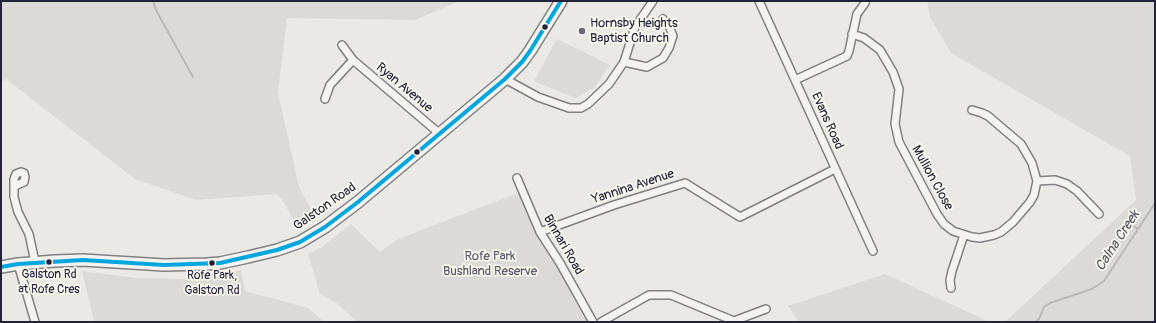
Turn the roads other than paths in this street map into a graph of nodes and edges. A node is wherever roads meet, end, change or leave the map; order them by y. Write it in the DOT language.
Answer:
graph roads {
  1 [pos="561,1"];
  2 [pos="653,1"];
  3 [pos="759,1"];
  4 [pos="865,3"];
  5 [pos="663,19"];
  6 [pos="852,34"];
  7 [pos="342,45"];
  8 [pos="353,60"];
  9 [pos="624,62"];
  10 [pos="505,79"];
  11 [pos="795,80"];
  12 [pos="324,99"];
  13 [pos="972,110"];
  14 [pos="440,134"];
  15 [pos="835,169"];
  16 [pos="517,178"];
  17 [pos="1037,181"];
  18 [pos="15,186"];
  19 [pos="1099,214"];
  20 [pos="540,232"];
  21 [pos="964,235"];
  22 [pos="873,251"];
  23 [pos="35,262"];
  24 [pos="18,264"];
  25 [pos="1,267"];
  26 [pos="951,288"];
  27 [pos="766,309"];
  28 [pos="35,322"];
  29 [pos="593,322"];
  30 [pos="601,322"];
  1 -- 10 [label="main road, Galston Road"];
  2 -- 9 [label="street"];
  3 -- 11 [label="street, Evans Road"];
  4 -- 6 [label="street"];
  5 -- 9 [label="street"];
  6 -- 11 [label="street"];
  6 -- 21 [label="street, Mullion Close"];
  7 -- 8 [label="street, Ryan Avenue"];
  8 -- 12 [label="street"];
  8 -- 14 [label="street, Ryan Avenue"];
  9 -- 10 [label="street"];
  10 -- 14 [label="main road, Galston Road"];
  11 -- 15 [label="street, Evans Road"];
  13 -- 17 [label="street"];
  14 -- 23 [label="main road, Galston Road"];
  15 -- 20 [label="street, Yannina Avenue"];
  15 -- 22 [label="street, Evans Road"];
  16 -- 20 [label="street, Binnari Road"];
  17 -- 19 [label="street"];
  17 -- 21 [label="street, Mullion Close"];
  18 -- 23 [label="street"];
  20 -- 29 [label="street, Binnari Road"];
  21 -- 26 [label="street"];
  23 -- 24 [label="main road, Galston Road"];
  24 -- 25 [label="main road, Galston Road"];
  24 -- 28 [label="street"];
  27 -- 30 [label="street"];
}
